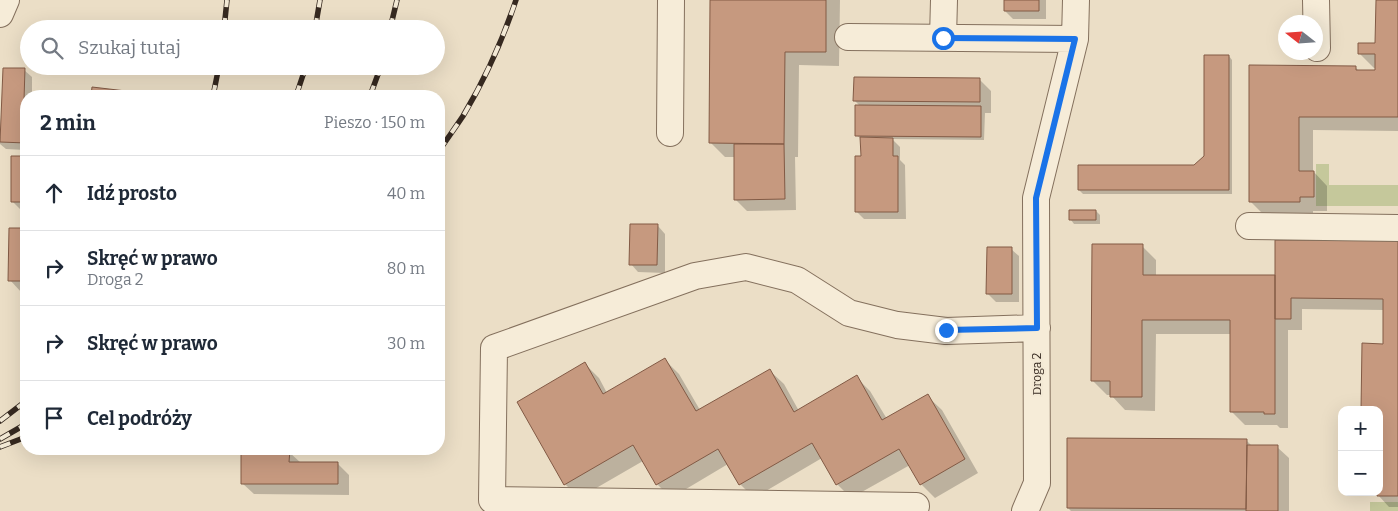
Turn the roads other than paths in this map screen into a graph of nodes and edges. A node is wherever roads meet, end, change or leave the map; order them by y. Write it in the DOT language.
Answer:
graph roads {
  1 [pos="6,0"];
  2 [pos="670,0"];
  3 [pos="944,0"];
  4 [pos="1076,0"];
  5 [pos="1316,0"];
  6 [pos="0,14"];
  7 [pos="1316,15"];
  8 [pos="848,37"];
  9 [pos="943,38"];
  10 [pos="1075,39"];
  11 [pos="670,133"];
  12 [pos="1249,226"];
  13 [pos="1398,228"];
  14 [pos="1037,328"];
  15 [pos="916,506"];
  16 [pos="1025,511"];
  1 -- 6 [label="lane"];
  2 -- 11 [label="lane"];
  3 -- 9 [label="lane"];
  4 -- 10 [label="lane, Droga 2"];
  5 -- 7 [label="lane"];
  8 -- 9 [label="lane"];
  9 -- 10 [label="lane"];
  10 -- 14 [label="lane, Droga 2"];
  12 -- 13 [label="lane"];
  14 -- 15 [label="lane"];
  14 -- 16 [label="lane, Droga 2"];
}
